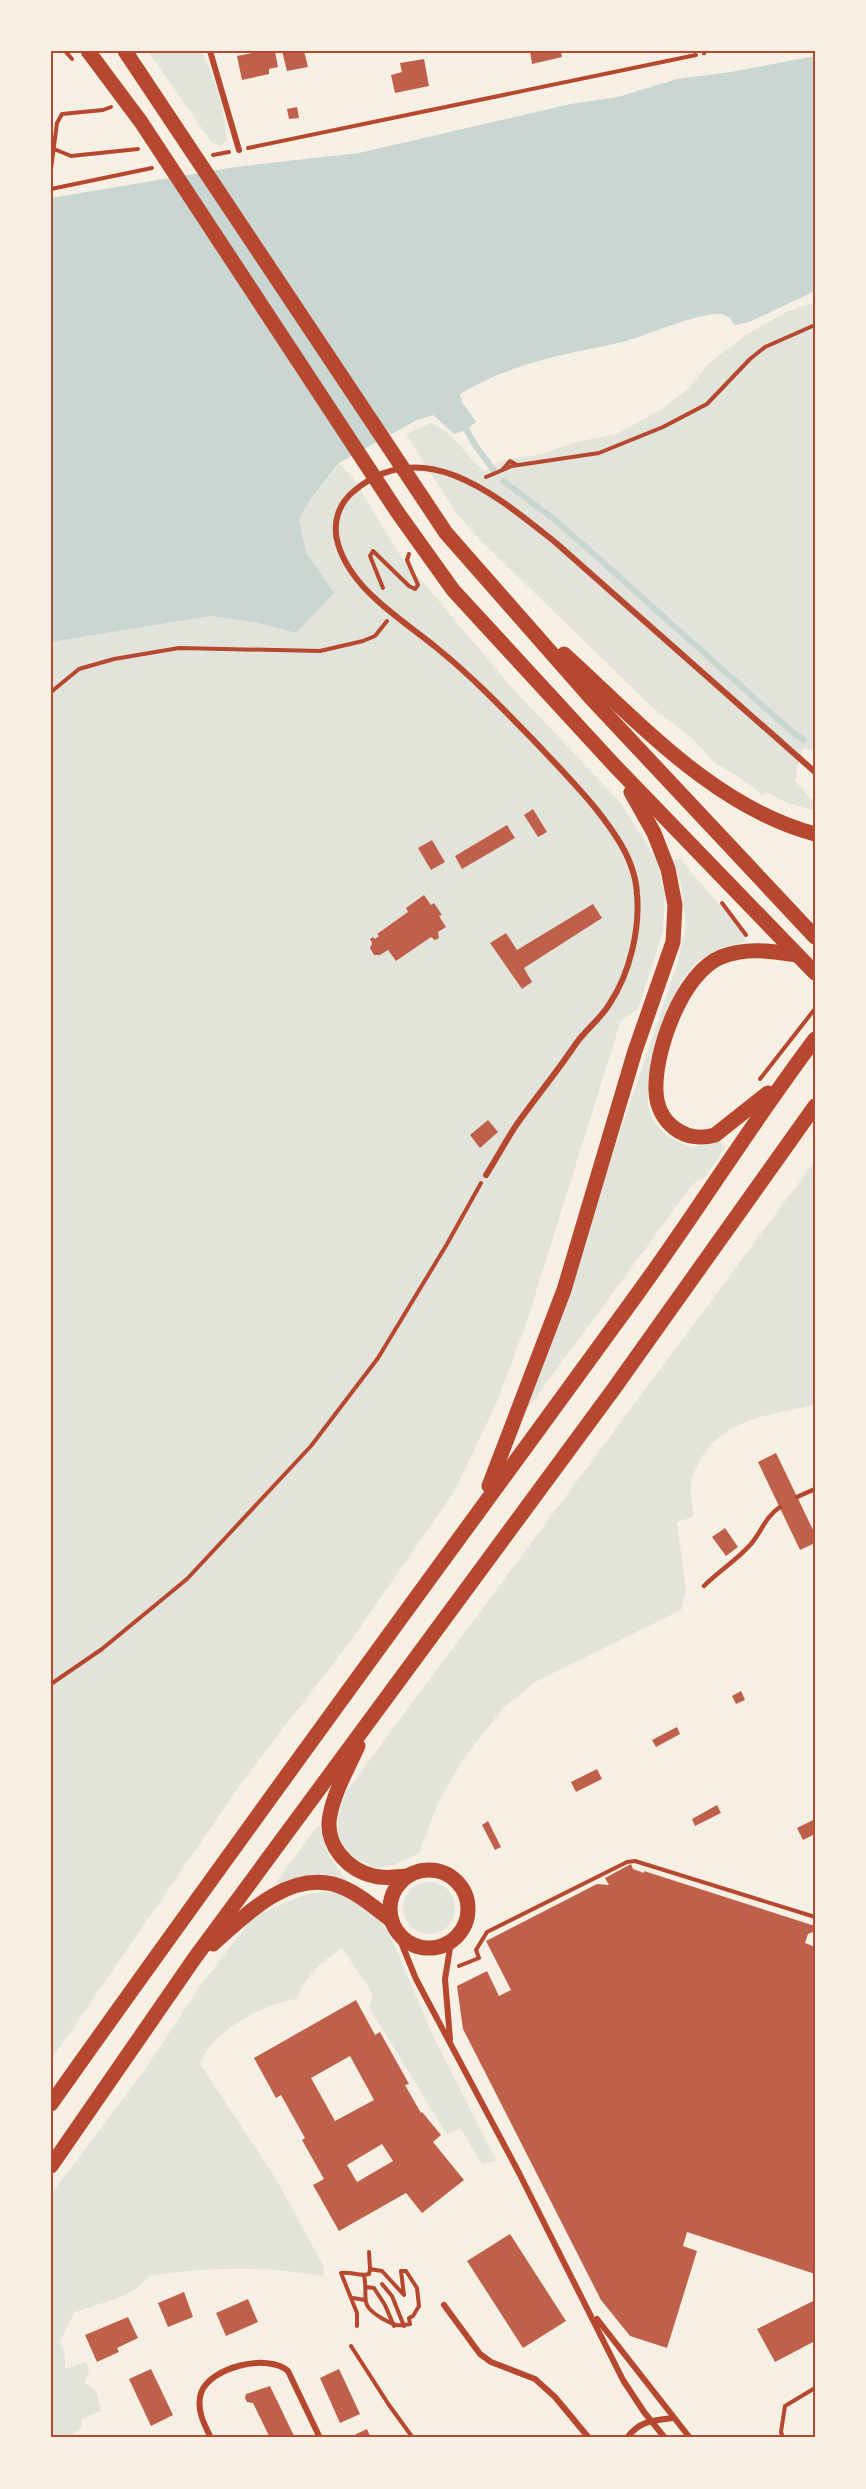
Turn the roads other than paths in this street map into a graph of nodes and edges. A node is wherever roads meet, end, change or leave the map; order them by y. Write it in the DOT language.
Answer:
graph roads {
  1 [pos="88,51"];
  2 [pos="125,51"];
  3 [pos="210,51"];
  4 [pos="239,150"];
  5 [pos="517,612"];
  6 [pos="615,766"];
  7 [pos="815,772"];
  8 [pos="815,834"];
  9 [pos="815,937"];
  10 [pos="798,955"];
  11 [pos="815,973"];
  12 [pos="815,1039"];
  13 [pos="784,1080"];
  14 [pos="815,1106"];
  15 [pos="486,1175"];
  16 [pos="815,1489"];
  17 [pos="797,1497"];
  18 [pos="482,1506"];
  19 [pos="780,1507"];
  20 [pos="704,1586"];
  21 [pos="374,1713"];
  22 [pos="407,1876"];
  23 [pos="394,1926"];
  24 [pos="450,1942"];
  25 [pos="194,1959"];
  26 [pos="450,2043"];
  27 [pos="51,2104"];
  28 [pos="51,2166"];
  29 [pos="444,2305"];
  30 [pos="589,2308"];
  31 [pos="673,2418"];
  32 [pos="650,2420"];
  33 [pos="211,2438"];
  34 [pos="320,2438"];
  35 [pos="589,2438"];
  36 [pos="627,2438"];
  37 [pos="665,2438"];
  38 [pos="690,2438"];
  1 -- 6 [label="main road"];
  2 -- 5 [label="main road"];
  3 -- 4 [label="street"];
  5 -- 8 [label="main road"];
  5 -- 9 [label="main road"];
  6 -- 10 [label="main road"];
  6 -- 18 [label="main road"];
  7 -- 15 [label="street"];
  10 -- 11 [label="main road"];
  10 -- 13 [label="main road"];
  12 -- 13 [label="main road"];
  13 -- 18 [label="main road"];
  14 -- 21 [label="main road"];
  16 -- 17 [label="lane"];
  18 -- 27 [label="main road"];
  19 -- 20 [label="lane"];
  21 -- 22 [label="main road"];
  21 -- 25 [label="main road"];
  22 -- 23 [label="main road"];
  22 -- 24 [label="main road"];
  23 -- 24 [label="main road"];
  23 -- 25 [label="main road"];
  23 -- 26 [label="street"];
  24 -- 26 [label="street"];
  25 -- 28 [label="main road"];
  26 -- 30 [label="street"];
  29 -- 35 [label="street"];
  30 -- 31 [label="street"];
  30 -- 32 [label="street"];
  31 -- 32 [label="street"];
  31 -- 38 [label="street"];
  32 -- 36 [label="street"];
  32 -- 37 [label="street"];
  33 -- 34 [label="street"];
}
